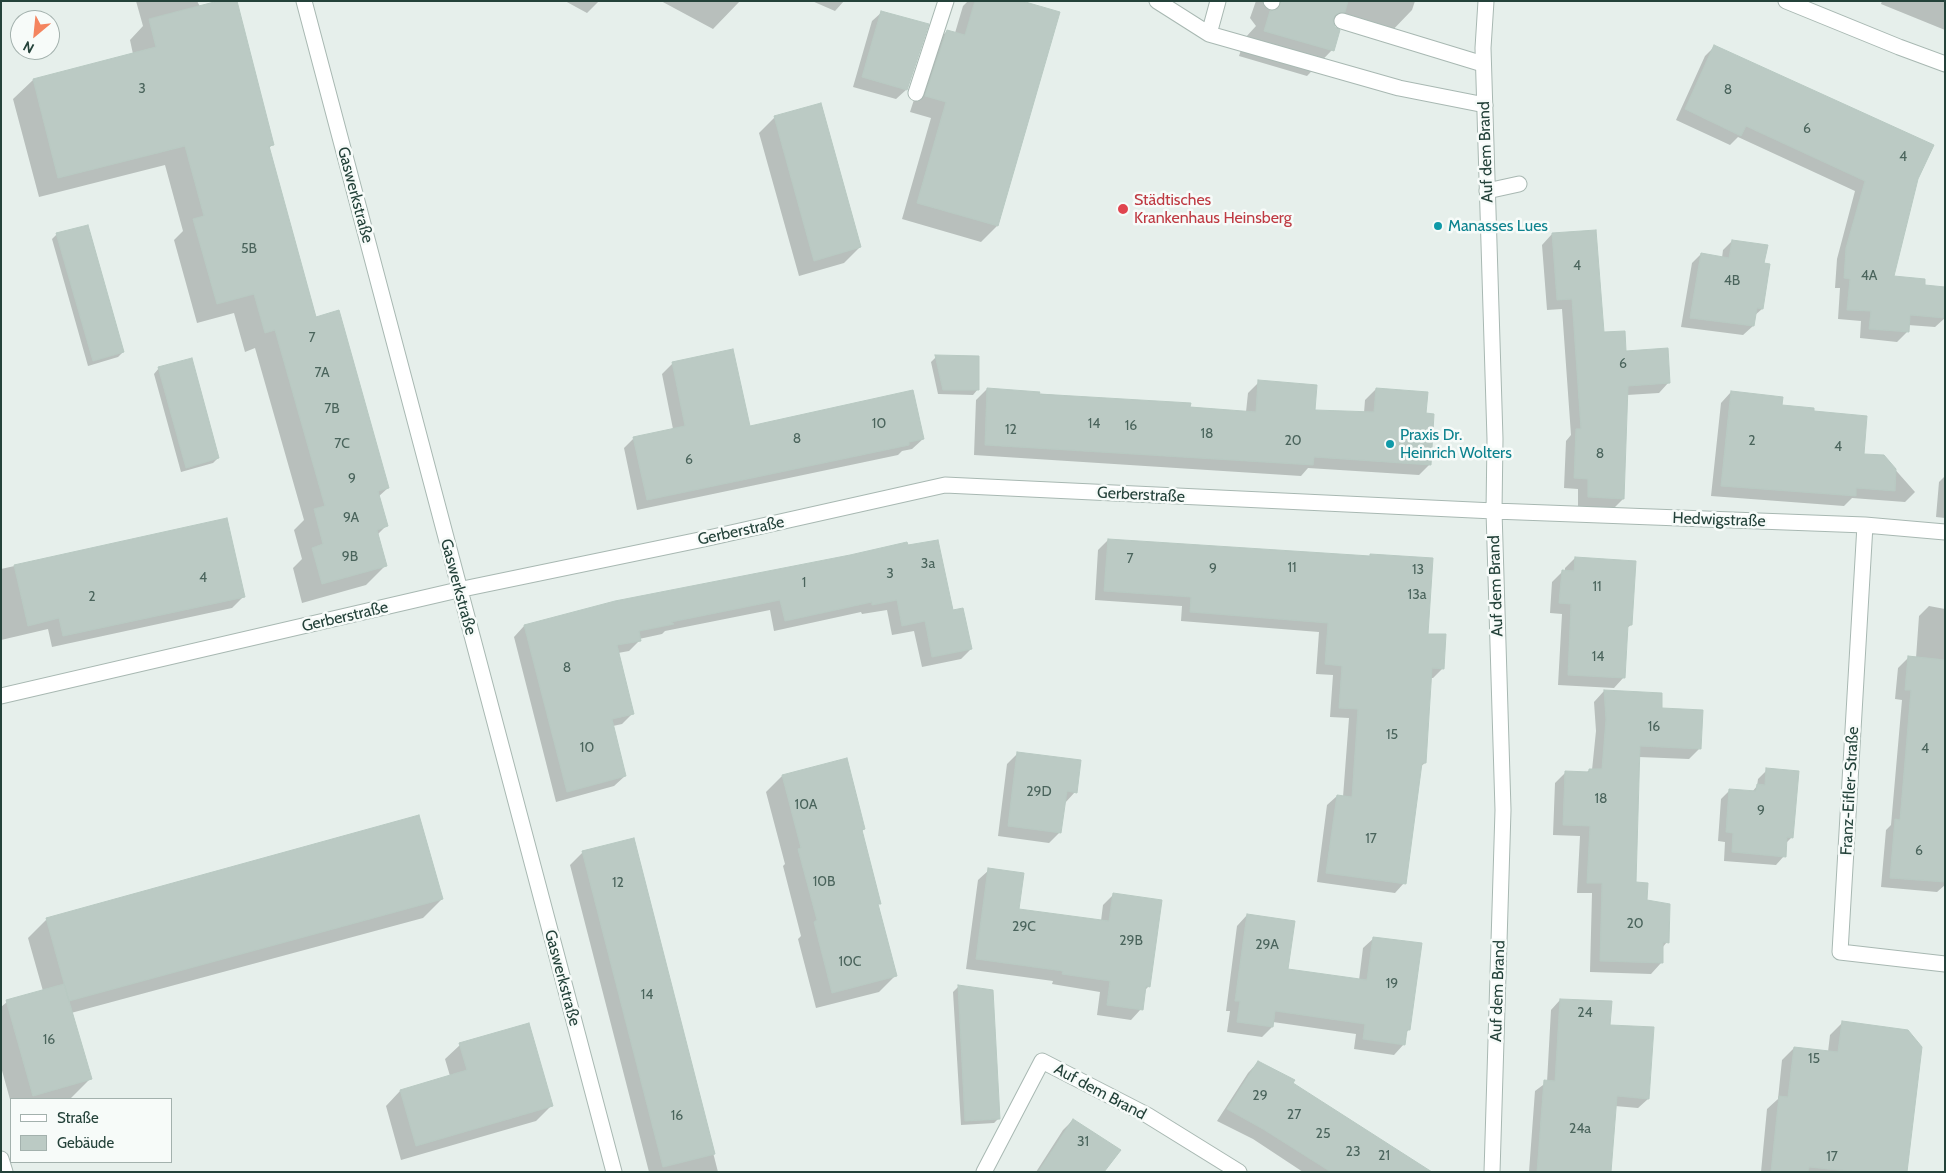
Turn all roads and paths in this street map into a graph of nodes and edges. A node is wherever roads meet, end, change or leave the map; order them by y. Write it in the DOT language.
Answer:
graph roads {
  1 [pos="304,1"];
  2 [pos="946,1"];
  3 [pos="1157,1"];
  4 [pos="1218,1"];
  5 [pos="1486,1"];
  6 [pos="1786,1"];
  7 [pos="1342,22"];
  8 [pos="1209,34"];
  9 [pos="1483,64"];
  10 [pos="1945,64"];
  11 [pos="916,93"];
  12 [pos="1485,105"];
  13 [pos="1519,184"];
  14 [pos="1488,191"];
  15 [pos="1494,512"];
  16 [pos="1865,525"];
  17 [pos="1945,532"];
  18 [pos="458,590"];
  19 [pos="1,696"];
  20 [pos="1945,964"];
  21 [pos="1,1159"];
  22 [pos="5,1172"];
  23 [pos="614,1172"];
  24 [pos="984,1172"];
  25 [pos="1240,1172"];
  26 [pos="1492,1172"];
  1 -- 18 [label="street, Gaswerkstraße"];
  2 -- 11 [label="street"];
  3 -- 8 [label="street"];
  4 -- 8 [label="street"];
  5 -- 9 [label="street, Auf dem Brand"];
  6 -- 10 [label="street"];
  7 -- 9 [label="street"];
  8 -- 12 [label="street"];
  9 -- 12 [label="street, Auf dem Brand"];
  12 -- 14 [label="street, Auf dem Brand"];
  13 -- 14 [label="street"];
  14 -- 15 [label="street, Auf dem Brand"];
  15 -- 16 [label="street, Hedwigstraße"];
  15 -- 18 [label="street, Gerberstraße"];
  15 -- 26 [label="street, Auf dem Brand"];
  16 -- 17 [label="street, Hedwigstraße"];
  16 -- 20 [label="street, Franz-Eifler-Straße"];
  18 -- 19 [label="street, Gerberstraße"];
  18 -- 23 [label="street, Gaswerkstraße"];
  21 -- 22 [label="street"];
  24 -- 25 [label="street, Auf dem Brand"];
}
